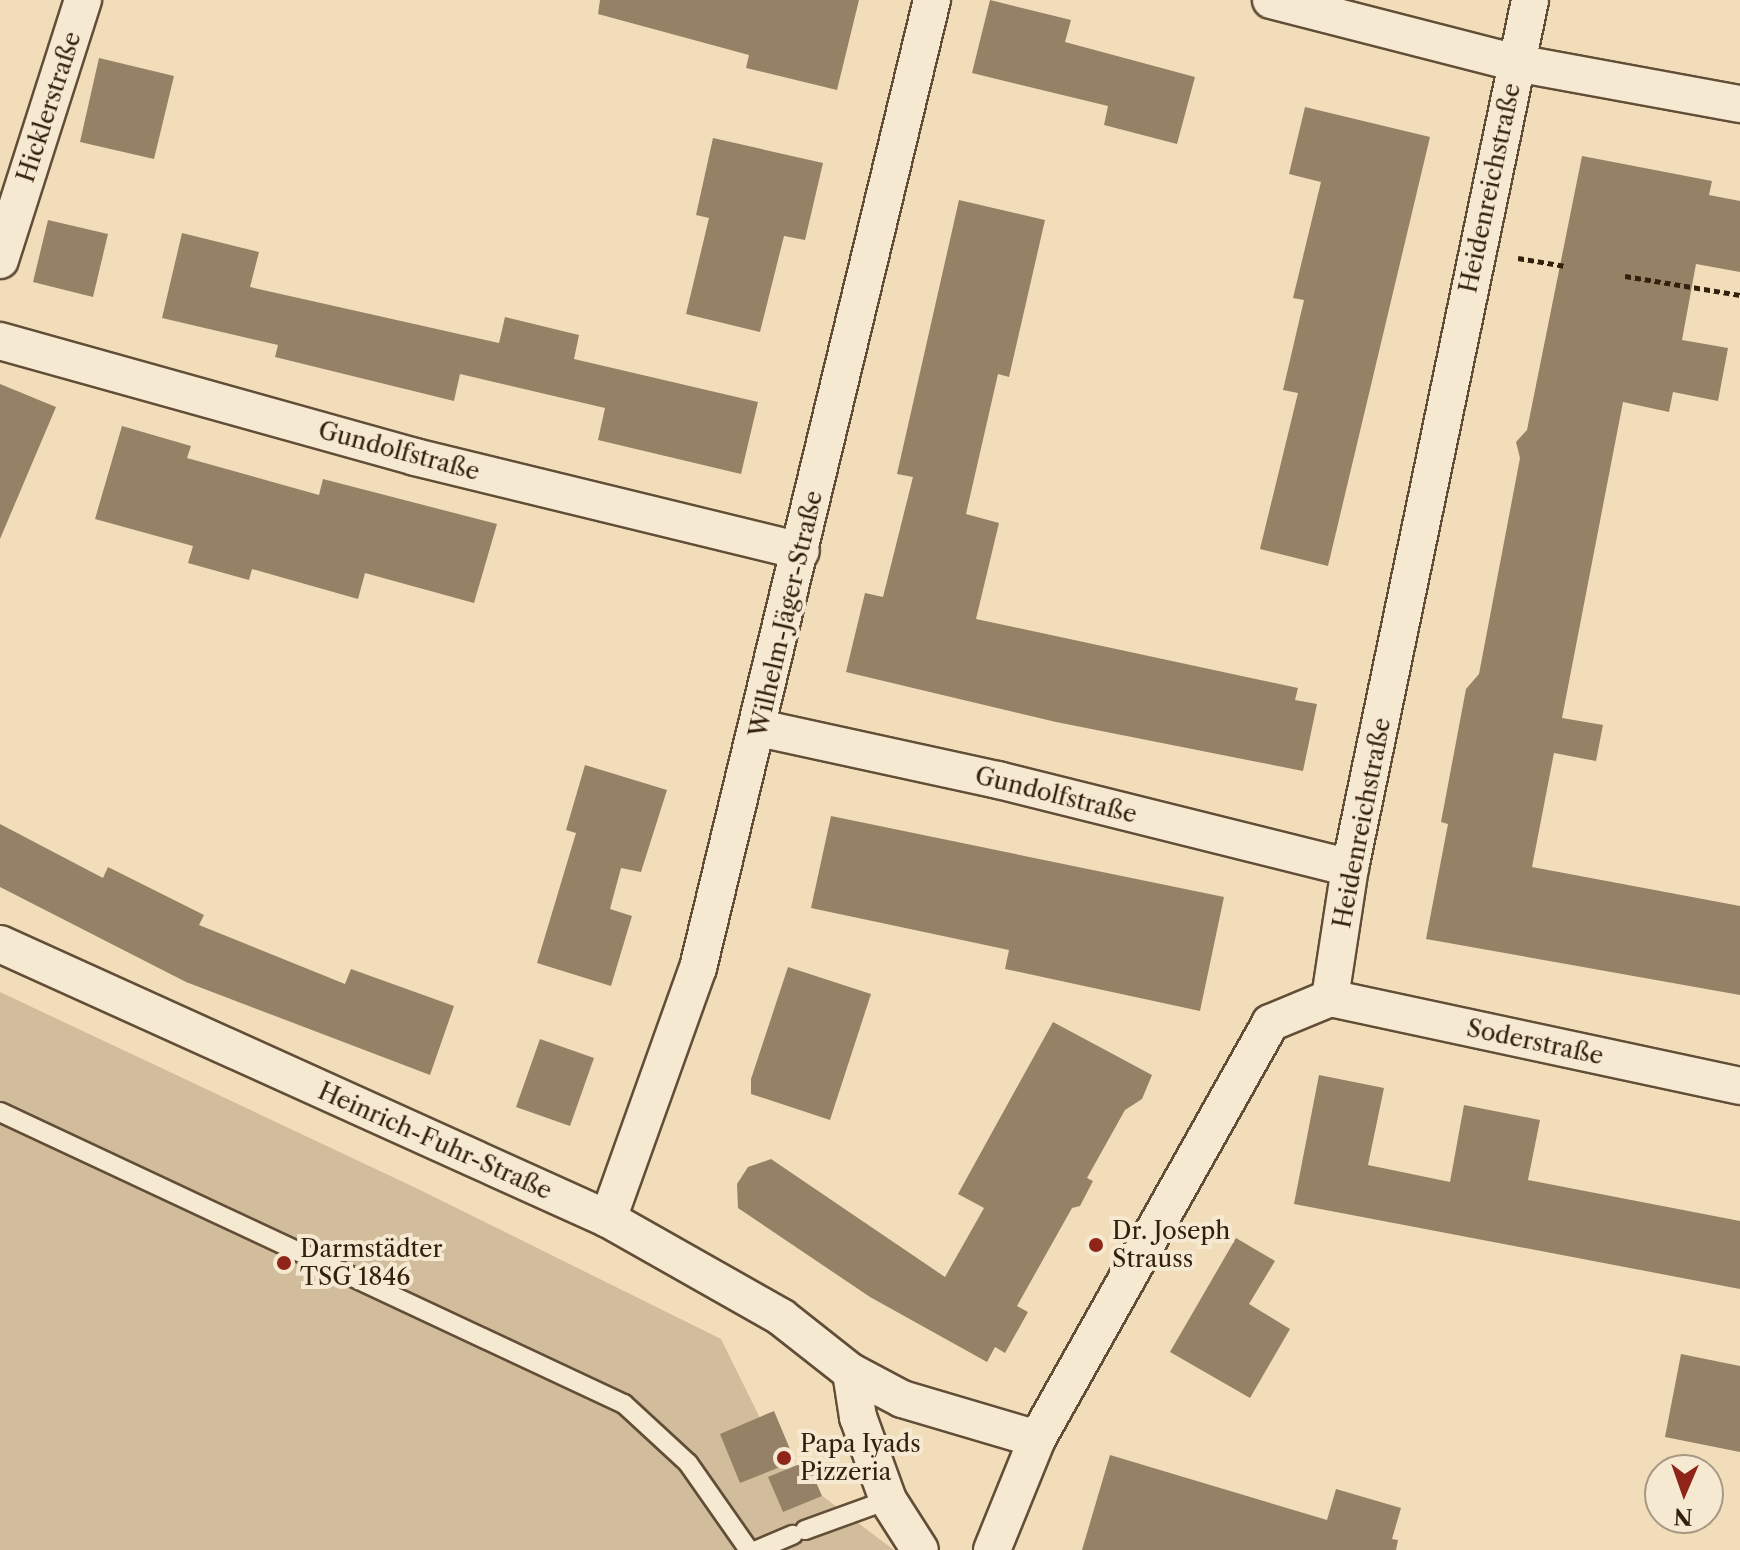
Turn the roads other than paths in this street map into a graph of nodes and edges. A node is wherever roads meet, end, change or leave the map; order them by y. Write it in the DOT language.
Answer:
graph roads {
  1 [pos="83,0"];
  2 [pos="932,0"];
  3 [pos="1271,0"];
  4 [pos="1530,0"];
  5 [pos="1516,63"];
  6 [pos="1740,104"];
  7 [pos="0,260"];
  8 [pos="0,341"];
  9 [pos="801,551"];
  10 [pos="759,728"];
  11 [pos="1350,868"];
  12 [pos="0,944"];
  13 [pos="1330,998"];
  14 [pos="1740,1086"];
  15 [pos="0,1112"];
  16 [pos="608,1219"];
  17 [pos="851,1372"];
  18 [pos="1037,1439"];
  19 [pos="888,1500"];
  20 [pos="749,1550"];
  21 [pos="757,1550"];
  22 [pos="920,1550"];
  23 [pos="992,1550"];
  1 -- 7 [label="street, Hicklerstraße"];
  2 -- 9 [label="street, Wilhelm-Jäger-Straße"];
  3 -- 5 [label="street"];
  4 -- 5 [label="street, Heidenreichstraße"];
  5 -- 6 [label="street"];
  5 -- 11 [label="street, Heidenreichstraße"];
  8 -- 9 [label="street, Gundolfstraße"];
  9 -- 10 [label="street, Wilhelm-Jäger-Straße"];
  10 -- 11 [label="street, Gundolfstraße"];
  10 -- 16 [label="street, Wilhelm-Jäger-Straße"];
  11 -- 13 [label="street, Heidenreichstraße"];
  12 -- 16 [label="street, Heinrich-Fuhr-Straße"];
  13 -- 14 [label="street, Soderstraße"];
  13 -- 18 [label="street"];
  15 -- 20 [label="lane"];
  16 -- 17 [label="street, Heinrich-Fuhr-Straße"];
  17 -- 18 [label="street, Heinrich-Fuhr-Straße"];
  17 -- 19 [label="street"];
  18 -- 23 [label="street"];
  19 -- 21 [label="lane"];
  19 -- 22 [label="street"];
}
